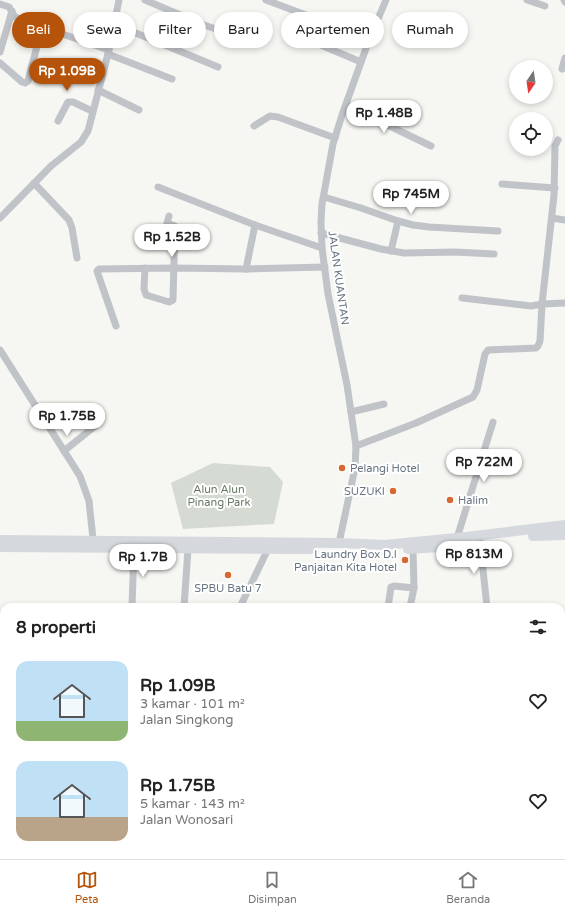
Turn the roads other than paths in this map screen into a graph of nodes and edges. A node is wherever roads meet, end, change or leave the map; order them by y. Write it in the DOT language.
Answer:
graph roads {
  1 [pos="119,0"];
  2 [pos="145,0"];
  3 [pos="266,0"];
  4 [pos="527,0"];
  5 [pos="382,1"];
  6 [pos="0,4"];
  7 [pos="545,6"];
  8 [pos="12,11"];
  9 [pos="116,12"];
  10 [pos="299,12"];
  11 [pos="378,12"];
  12 [pos="214,28"];
  13 [pos="136,33"];
  14 [pos="65,36"];
  15 [pos="37,48"];
  16 [pos="109,48"];
  17 [pos="329,48"];
  18 [pos="366,48"];
  19 [pos="0,52"];
  20 [pos="108,52"];
  21 [pos="565,58"];
  22 [pos="361,62"];
  23 [pos="0,63"];
  24 [pos="218,67"];
  25 [pos="562,69"];
  26 [pos="172,79"];
  27 [pos="98,90"];
  28 [pos="346,106"];
  29 [pos="139,110"];
  30 [pos="92,111"];
  31 [pos="58,121"];
  32 [pos="254,126"];
  33 [pos="335,138"];
  34 [pos="558,140"];
  35 [pos="431,146"];
  36 [pos="34,183"];
  37 [pos="502,184"];
  38 [pos="158,187"];
  39 [pos="555,188"];
  40 [pos="324,197"];
  41 [pos="168,216"];
  42 [pos="0,218"];
  43 [pos="552,218"];
  44 [pos="565,220"];
  45 [pos="398,221"];
  46 [pos="255,225"];
  47 [pos="498,231"];
  48 [pos="320,233"];
  49 [pos="322,248"];
  50 [pos="391,251"];
  51 [pos="494,254"];
  52 [pos="77,258"];
  53 [pos="325,267"];
  54 [pos="145,268"];
  55 [pos="174,268"];
  56 [pos="246,269"];
  57 [pos="462,298"];
  58 [pos="565,303"];
  59 [pos="542,304"];
  60 [pos="116,326"];
  61 [pos="0,350"];
  62 [pos="384,404"];
  63 [pos="351,412"];
  64 [pos="493,422"];
  65 [pos="95,426"];
  66 [pos="356,446"];
  67 [pos="64,451"];
  68 [pos="563,530"];
  69 [pos="457,538"];
  70 [pos="93,539"];
  71 [pos="0,540"];
  72 [pos="339,542"];
  73 [pos="480,542"];
  74 [pos="0,547"];
  75 [pos="134,548"];
  76 [pos="188,548"];
  77 [pos="268,549"];
  78 [pos="413,549"];
  79 [pos="414,588"];
  80 [pos="132,603"];
  81 [pos="184,603"];
  82 [pos="242,603"];
  83 [pos="389,603"];
  84 [pos="411,603"];
  85 [pos="487,603"];
  1 -- 9 [label="street"];
  2 -- 12 [label="street"];
  3 -- 10 [label="street"];
  4 -- 7 [label="street"];
  5 -- 11 [label="street, JALAN KUANTAN"];
  6 -- 8 [label="street"];
  8 -- 19 [label="street"];
  13 -- 24 [label="street"];
  14 -- 20 [label="street"];
  15 -- 23 [label="street"];
  16 -- 20 [label="street"];
  17 -- 22 [label="street"];
  18 -- 22 [label="street, JALAN KUANTAN"];
  20 -- 26 [label="street"];
  20 -- 27 [label="street"];
  21 -- 25 [label="street"];
  22 -- 28 [label="street, JALAN KUANTAN"];
  27 -- 29 [label="street"];
  27 -- 30 [label="street"];
  28 -- 33 [label="street, JALAN KUANTAN"];
  28 -- 35 [label="street"];
  30 -- 31 [label="street"];
  30 -- 36 [label="street"];
  32 -- 33 [label="street"];
  33 -- 40 [label="street, JALAN KUANTAN"];
  34 -- 39 [label="street"];
  36 -- 42 [label="street"];
  36 -- 52 [label="street"];
  37 -- 39 [label="street"];
  38 -- 46 [label="street"];
  39 -- 43 [label="street"];
  40 -- 45 [label="street"];
  40 -- 48 [label="street, JALAN KUANTAN"];
  41 -- 55 [label="street"];
  43 -- 44 [label="street"];
  43 -- 59 [label="street"];
  45 -- 47 [label="street"];
  45 -- 50 [label="street"];
  46 -- 49 [label="street"];
  46 -- 56 [label="street"];
  48 -- 49 [label="street, JALAN KUANTAN"];
  48 -- 50 [label="street"];
  49 -- 53 [label="street, JALAN KUANTAN"];
  50 -- 51 [label="street"];
  53 -- 56 [label="street"];
  53 -- 63 [label="street, JALAN KUANTAN"];
  54 -- 55 [label="street"];
  54 -- 55 [label="street"];
  54 -- 60 [label="street"];
  55 -- 56 [label="street"];
  57 -- 59 [label="street"];
  58 -- 59 [label="street"];
  59 -- 66 [label="street"];
  61 -- 67 [label="street"];
  62 -- 63 [label="street"];
  63 -- 66 [label="street, JALAN KUANTAN"];
  64 -- 69 [label="street"];
  65 -- 67 [label="street"];
  66 -- 72 [label="street, JALAN KUANTAN"];
  67 -- 70 [label="street"];
  68 -- 69 [label="highway"];
  68 -- 73 [label="highway"];
  69 -- 72 [label="highway"];
  70 -- 71 [label="highway"];
  70 -- 72 [label="highway"];
  73 -- 78 [label="highway"];
  73 -- 85 [label="street"];
  74 -- 75 [label="highway"];
  75 -- 76 [label="highway"];
  75 -- 80 [label="street"];
  76 -- 77 [label="highway"];
  76 -- 81 [label="street"];
  77 -- 78 [label="highway"];
  77 -- 82 [label="street"];
  78 -- 79 [label="street"];
  79 -- 83 [label="street"];
  79 -- 84 [label="street"];
}
